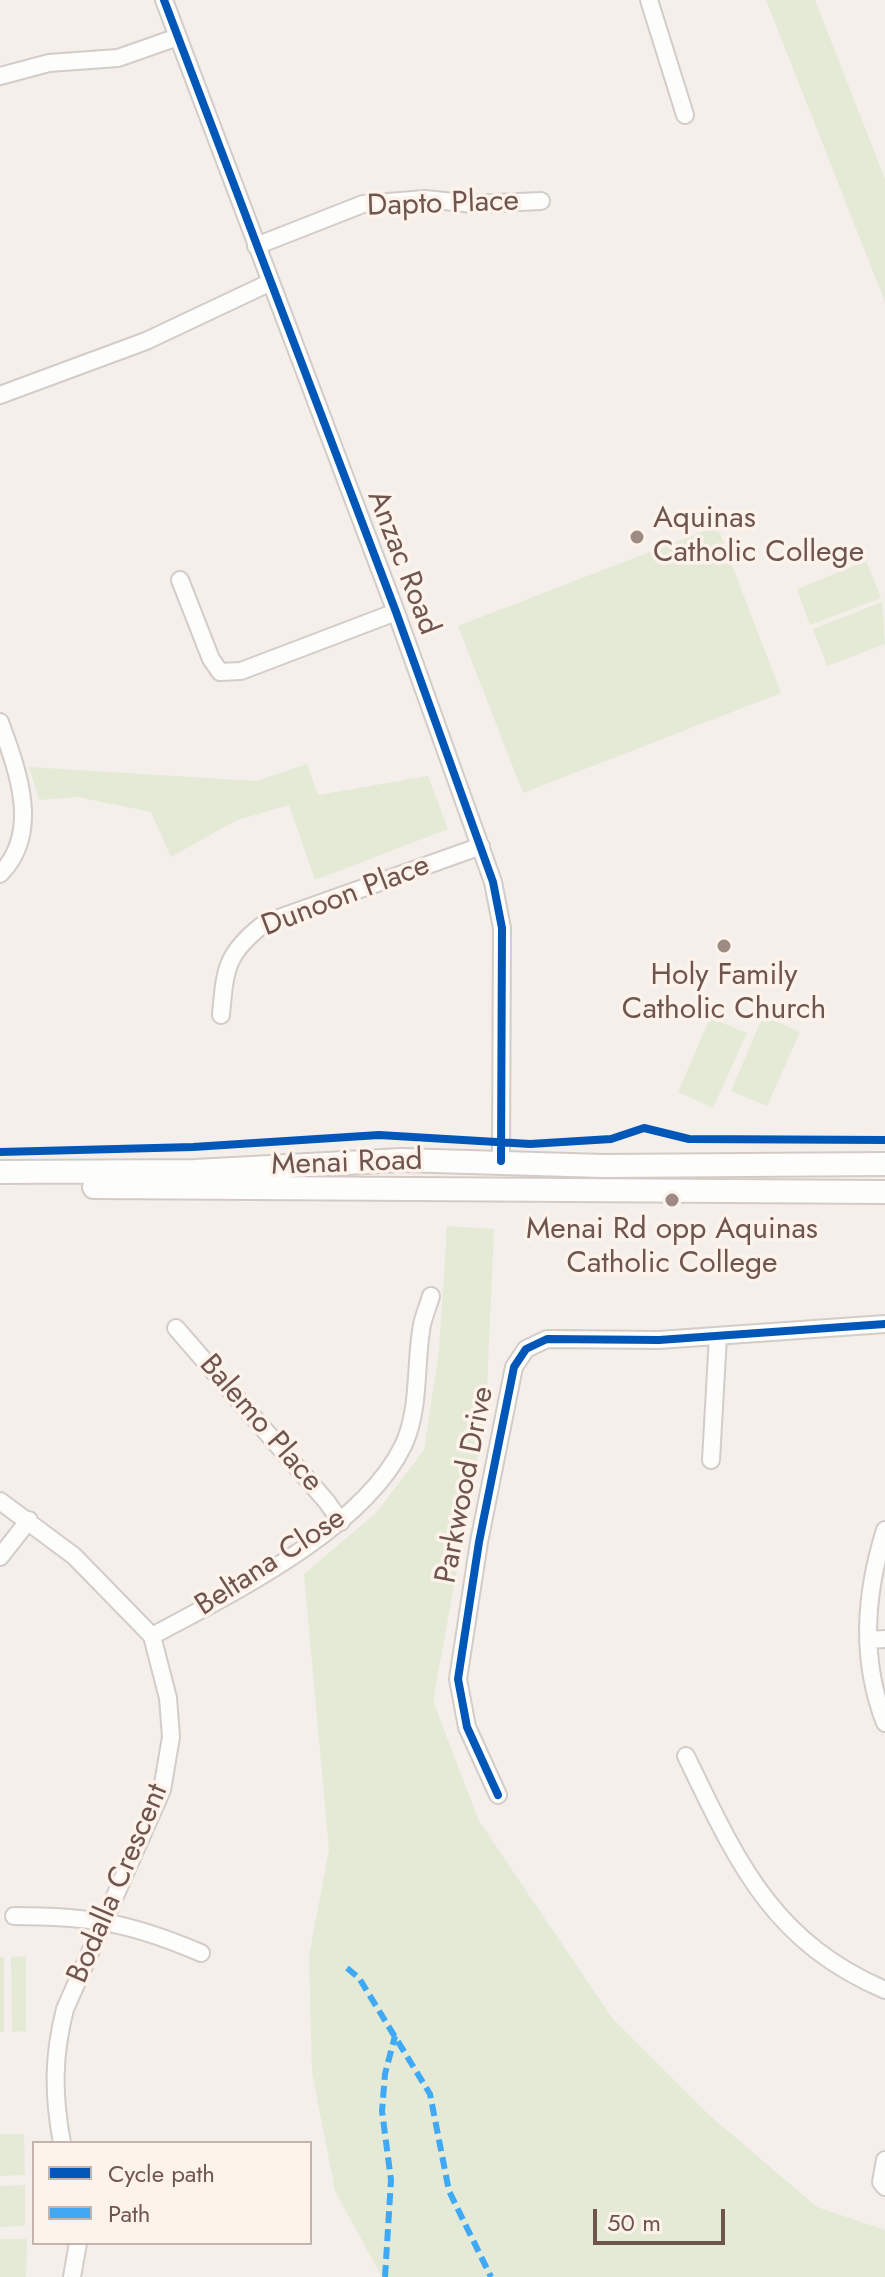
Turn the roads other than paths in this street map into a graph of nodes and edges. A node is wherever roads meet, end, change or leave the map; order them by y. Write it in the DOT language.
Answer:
graph roads {
  1 [pos="164,0"];
  2 [pos="649,0"];
  3 [pos="175,38"];
  4 [pos="0,76"];
  5 [pos="685,115"];
  6 [pos="541,201"];
  7 [pos="256,246"];
  8 [pos="271,282"];
  9 [pos="1,392"];
  10 [pos="180,580"];
  11 [pos="396,612"];
  12 [pos="0,722"];
  13 [pos="481,846"];
  14 [pos="0,874"];
  15 [pos="221,1015"];
  16 [pos="501,1161"];
  17 [pos="885,1164"];
  18 [pos="0,1172"];
  19 [pos="0,1187"];
  20 [pos="500,1189"];
  21 [pos="885,1192"];
  22 [pos="431,1296"];
  23 [pos="885,1324"];
  24 [pos="176,1328"];
  25 [pos="718,1336"];
  26 [pos="711,1460"];
  27 [pos="0,1501"];
  28 [pos="29,1520"];
  29 [pos="341,1522"];
  30 [pos="885,1530"];
  31 [pos="0,1557"];
  32 [pos="152,1636"];
  33 [pos="876,1640"];
  34 [pos="885,1723"];
  35 [pos="686,1756"];
  36 [pos="498,1795"];
  37 [pos="14,1916"];
  38 [pos="104,1920"];
  39 [pos="201,1953"];
  40 [pos="885,1990"];
  41 [pos="62,2141"];
  42 [pos="885,2160"];
  43 [pos="883,2185"];
  44 [pos="78,2245"];
  45 [pos="72,2277"];
  1 -- 3 [label="street, Anzac Road"];
  2 -- 5 [label="street"];
  3 -- 4 [label="street"];
  3 -- 7 [label="street, Anzac Road"];
  6 -- 7 [label="street, Dapto Place"];
  7 -- 8 [label="street, Anzac Road"];
  8 -- 9 [label="street"];
  8 -- 11 [label="street, Anzac Road"];
  10 -- 11 [label="street"];
  11 -- 13 [label="street, Anzac Road"];
  12 -- 14 [label="street"];
  13 -- 15 [label="street, Dunoon Place"];
  13 -- 16 [label="street, Anzac Road"];
  16 -- 17 [label="main road, Menai Road"];
  16 -- 18 [label="main road, Menai Road"];
  16 -- 20 [label="main road, Anzac Road"];
  19 -- 20 [label="main road, Menai Road"];
  20 -- 21 [label="main road, Menai Road"];
  22 -- 29 [label="street, Beltana Close"];
  23 -- 25 [label="street, Parkwood Drive"];
  24 -- 29 [label="street, Balemo Place"];
  25 -- 26 [label="street"];
  25 -- 36 [label="street, Parkwood Drive"];
  27 -- 28 [label="street, Bodalla Crescent"];
  28 -- 31 [label="street"];
  28 -- 32 [label="street, Bodalla Crescent"];
  29 -- 32 [label="street, Beltana Close"];
  30 -- 33 [label="street"];
  32 -- 38 [label="street, Bodalla Crescent"];
  33 -- 34 [label="street"];
  35 -- 40 [label="street"];
  37 -- 38 [label="street"];
  38 -- 39 [label="street"];
  38 -- 41 [label="street, Bodalla Crescent"];
  42 -- 43 [label="street"];
  44 -- 45 [label="street"];
}
